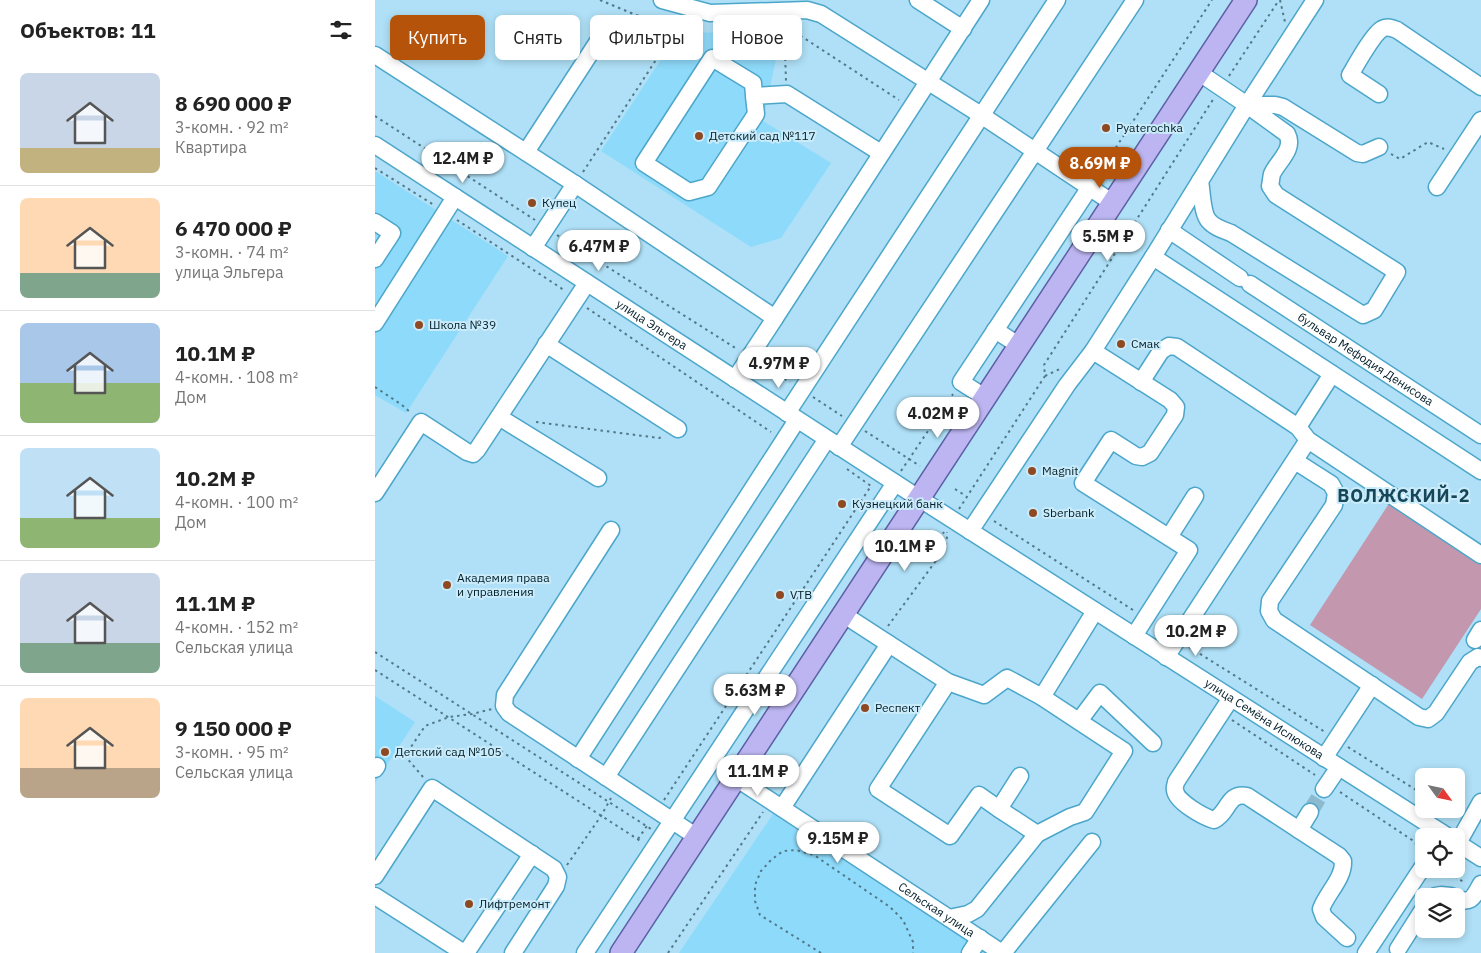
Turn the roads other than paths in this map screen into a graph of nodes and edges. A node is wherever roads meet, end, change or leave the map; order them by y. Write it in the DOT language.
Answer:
graph roads {
  1 [pos="662,0"];
  2 [pos="918,0"];
  3 [pos="981,0"];
  4 [pos="1057,0"];
  5 [pos="1135,0"];
  6 [pos="1246,0"];
  7 [pos="1258,0"];
  8 [pos="1315,0"];
  9 [pos="762,6"];
  10 [pos="709,12"];
  11 [pos="963,29"];
  12 [pos="590,54"];
  13 [pos="375,55"];
  14 [pos="927,82"];
  15 [pos="1212,86"];
  16 [pos="1481,87"];
  17 [pos="1379,94"];
  18 [pos="754,96"];
  19 [pos="1247,105"];
  20 [pos="981,115"];
  21 [pos="1481,120"];
  22 [pos="375,145"];
  23 [pos="1379,147"];
  24 [pos="1034,151"];
  25 [pos="526,152"];
  26 [pos="881,153"];
  27 [pos="1200,181"];
  28 [pos="575,184"];
  29 [pos="1089,187"];
  30 [pos="1437,187"];
  31 [pos="455,197"];
  32 [pos="1118,205"];
  33 [pos="375,222"];
  34 [pos="1169,230"];
  35 [pos="533,248"];
  36 [pos="1153,257"];
  37 [pos="375,259"];
  38 [pos="587,283"];
  39 [pos="775,318"];
  40 [pos="375,323"];
  41 [pos="995,330"];
  42 [pos="546,344"];
  43 [pos="1020,346"];
  44 [pos="1093,351"];
  45 [pos="1332,374"];
  46 [pos="735,379"];
  47 [pos="1141,382"];
  48 [pos="986,398"];
  49 [pos="792,416"];
  50 [pos="499,417"];
  51 [pos="678,429"];
  52 [pos="1303,433"];
  53 [pos="1481,435"];
  54 [pos="833,443"];
  55 [pos="1295,461"];
  56 [pos="1481,471"];
  57 [pos="598,478"];
  58 [pos="896,480"];
  59 [pos="375,493"];
  60 [pos="1195,496"];
  61 [pos="924,502"];
  62 [pos="611,530"];
  63 [pos="970,531"];
  64 [pos="1169,537"];
  65 [pos="1481,555"];
  66 [pos="1095,611"];
  67 [pos="852,620"];
  68 [pos="1134,636"];
  69 [pos="889,644"];
  70 [pos="1166,657"];
  71 [pos="1481,658"];
  72 [pos="948,682"];
  73 [pos="1372,685"];
  74 [pos="1042,697"];
  75 [pos="1231,698"];
  76 [pos="1079,721"];
  77 [pos="1153,743"];
  78 [pos="1324,758"];
  79 [pos="578,759"];
  80 [pos="1339,767"];
  81 [pos="1019,776"];
  82 [pos="612,781"];
  83 [pos="741,781"];
  84 [pos="1324,789"];
  85 [pos="1481,802"];
  86 [pos="782,808"];
  87 [pos="999,809"];
  88 [pos="1310,812"];
  89 [pos="673,822"];
  90 [pos="1434,828"];
  91 [pos="1459,828"];
  92 [pos="1299,830"];
  93 [pos="1037,834"];
  94 [pos="702,840"];
  95 [pos="1092,842"];
  96 [pos="1465,848"];
  97 [pos="532,854"];
  98 [pos="1481,858"];
  99 [pos="375,876"];
  100 [pos="1415,878"];
  101 [pos="1479,887"];
  102 [pos="375,896"];
  103 [pos="1465,901"];
  104 [pos="949,918"];
  105 [pos="1415,925"];
  106 [pos="1377,936"];
  107 [pos="980,938"];
  108 [pos="1347,938"];
  109 [pos="1401,951"];
  110 [pos="465,953"];
  111 [pos="513,953"];
  112 [pos="585,953"];
  113 [pos="621,953"];
  114 [pos="634,953"];
  115 [pos="970,953"];
  116 [pos="1003,953"];
  117 [pos="1366,953"];
  1 -- 10 [label="street"];
  2 -- 11 [label="street"];
  3 -- 11 [label="street"];
  4 -- 20 [label="street"];
  5 -- 24 [label="street"];
  6 -- 32 [label="main road"];
  7 -- 15 [label="main road"];
  8 -- 19 [label="street"];
  9 -- 10 [label="street"];
  9 -- 14 [label="street"];
  11 -- 14 [label="street"];
  12 -- 25 [label="street"];
  13 -- 25 [label="street"];
  14 -- 20 [label="street"];
  14 -- 26 [label="street"];
  15 -- 19 [label="street"];
  15 -- 32 [label="main road"];
  16 -- 17 [label="street"];
  18 -- 18 [label="street"];
  18 -- 26 [label="street"];
  19 -- 23 [label="street"];
  19 -- 27 [label="street"];
  19 -- 27 [label="street"];
  20 -- 24 [label="street"];
  20 -- 49 [label="street"];
  21 -- 30 [label="street"];
  22 -- 31 [label="street, улица Эльгера"];
  24 -- 29 [label="street"];
  24 -- 54 [label="street"];
  25 -- 28 [label="street"];
  26 -- 39 [label="street"];
  27 -- 34 [label="street"];
  28 -- 35 [label="street"];
  28 -- 39 [label="street"];
  29 -- 32 [label="street"];
  29 -- 41 [label="street"];
  31 -- 35 [label="street, улица Эльгера"];
  31 -- 40 [label="street"];
  32 -- 43 [label="main road"];
  32 -- 61 [label="main road"];
  33 -- 37 [label="street"];
  34 -- 36 [label="street"];
  34 -- 53 [label="street, бульвар Мефодия Денисова"];
  35 -- 38 [label="street, улица Эльгера"];
  36 -- 44 [label="street"];
  36 -- 45 [label="street"];
  38 -- 42 [label="street"];
  38 -- 46 [label="street, улица Эльгера"];
  39 -- 46 [label="street"];
  41 -- 43 [label="street"];
  41 -- 48 [label="street"];
  42 -- 50 [label="street"];
  42 -- 51 [label="street"];
  43 -- 48 [label="main road"];
  44 -- 47 [label="street"];
  44 -- 63 [label="street"];
  45 -- 52 [label="street"];
  45 -- 56 [label="street"];
  46 -- 49 [label="street, улица Эльгера"];
  47 -- 52 [label="street"];
  47 -- 64 [label="street"];
  48 -- 61 [label="main road"];
  49 -- 54 [label="street, улица Эльгера"];
  49 -- 79 [label="street"];
  50 -- 57 [label="street"];
  50 -- 59 [label="street"];
  52 -- 55 [label="street"];
  52 -- 65 [label="street"];
  54 -- 58 [label="street, улица Эльгера"];
  54 -- 82 [label="street"];
  55 -- 70 [label="street"];
  55 -- 73 [label="street"];
  58 -- 61 [label="street, улица Эльгера"];
  58 -- 89 [label="street"];
  60 -- 64 [label="street"];
  61 -- 63 [label="street, улица Семёна Ислюкова"];
  61 -- 67 [label="main road"];
  61 -- 83 [label="main road"];
  62 -- 79 [label="street"];
  63 -- 66 [label="street, улица Семёна Ислюкова"];
  64 -- 68 [label="street"];
  66 -- 68 [label="street, улица Семёна Ислюкова"];
  66 -- 74 [label="street"];
  67 -- 69 [label="street"];
  67 -- 83 [label="main road"];
  68 -- 70 [label="street, улица Семёна Ислюкова"];
  69 -- 72 [label="street"];
  69 -- 86 [label="street"];
  70 -- 75 [label="street, улица Семёна Ислюкова"];
  71 -- 73 [label="street"];
  72 -- 74 [label="street"];
  72 -- 87 [label="street"];
  73 -- 78 [label="street"];
  74 -- 76 [label="street"];
  75 -- 78 [label="street, улица Семёна Ислюкова"];
  75 -- 92 [label="street"];
  76 -- 77 [label="street"];
  76 -- 93 [label="street"];
  78 -- 80 [label="street, улица Семёна Ислюкова"];
  79 -- 82 [label="street"];
  80 -- 84 [label="street"];
  80 -- 90 [label="street, улица Семёна Ислюкова"];
  81 -- 87 [label="street"];
  82 -- 89 [label="street"];
  83 -- 86 [label="street, Сельская улица"];
  83 -- 94 [label="main road"];
  85 -- 91 [label="street"];
  86 -- 104 [label="street, Сельская улица"];
  87 -- 93 [label="street"];
  88 -- 92 [label="street"];
  89 -- 94 [label="street"];
  89 -- 112 [label="street"];
  92 -- 108 [label="street"];
  93 -- 104 [label="street"];
  94 -- 113 [label="main road"];
  94 -- 114 [label="main road"];
  95 -- 116 [label="street"];
  96 -- 98 [label="street, улица Семёна Ислюкова"];
  97 -- 99 [label="street"];
  97 -- 110 [label="street"];
  97 -- 111 [label="street"];
  100 -- 106 [label="street"];
  101 -- 103 [label="street"];
  102 -- 110 [label="street"];
  104 -- 107 [label="street, Сельская улица"];
  105 -- 109 [label="street"];
  106 -- 109 [label="street"];
  106 -- 117 [label="street"];
  107 -- 115 [label="street"];
  107 -- 116 [label="street, Сельская улица"];
}
